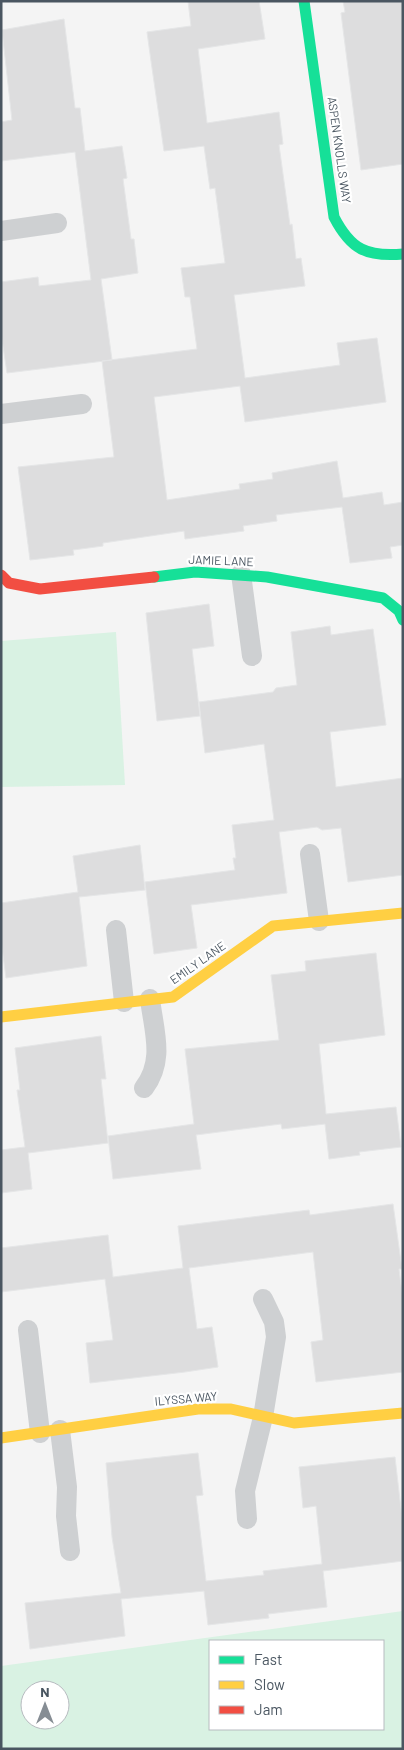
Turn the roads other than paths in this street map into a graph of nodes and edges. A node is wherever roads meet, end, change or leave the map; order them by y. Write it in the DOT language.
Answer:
graph roads {
  1 [pos="304,1"];
  2 [pos="57,223"];
  3 [pos="1,231"];
  4 [pos="403,254"];
  5 [pos="82,404"];
  6 [pos="1,414"];
  7 [pos="241,574"];
  8 [pos="1,575"];
  9 [pos="403,620"];
  10 [pos="252,656"];
  11 [pos="310,854"];
  12 [pos="403,913"];
  13 [pos="319,921"];
  14 [pos="116,930"];
  15 [pos="150,999"];
  16 [pos="124,1002"];
  17 [pos="1,1017"];
  18 [pos="144,1088"];
  19 [pos="263,1299"];
  20 [pos="28,1330"];
  21 [pos="403,1413"];
  22 [pos="263,1417"];
  23 [pos="60,1430"];
  24 [pos="40,1433"];
  25 [pos="1,1438"];
  26 [pos="247,1519"];
  27 [pos="70,1551"];
  1 -- 4 [label="street, ASPEN KNOLLS WAY"];
  2 -- 3 [label="lane"];
  5 -- 6 [label="lane"];
  7 -- 8 [label="street, JAMIE LANE"];
  7 -- 9 [label="street, JAMIE LANE"];
  7 -- 10 [label="lane"];
  11 -- 13 [label="lane"];
  12 -- 13 [label="street, EMILY LANE"];
  13 -- 15 [label="street, EMILY LANE"];
  14 -- 16 [label="lane"];
  15 -- 16 [label="street, EMILY LANE"];
  15 -- 18 [label="lane"];
  16 -- 17 [label="street, EMILY LANE"];
  19 -- 22 [label="lane"];
  20 -- 24 [label="lane"];
  21 -- 22 [label="street, ILYSSA WAY"];
  22 -- 23 [label="street, ILYSSA WAY"];
  22 -- 26 [label="lane"];
  23 -- 24 [label="street, ILYSSA WAY"];
  23 -- 27 [label="lane"];
  24 -- 25 [label="street, ILYSSA WAY"];
}
